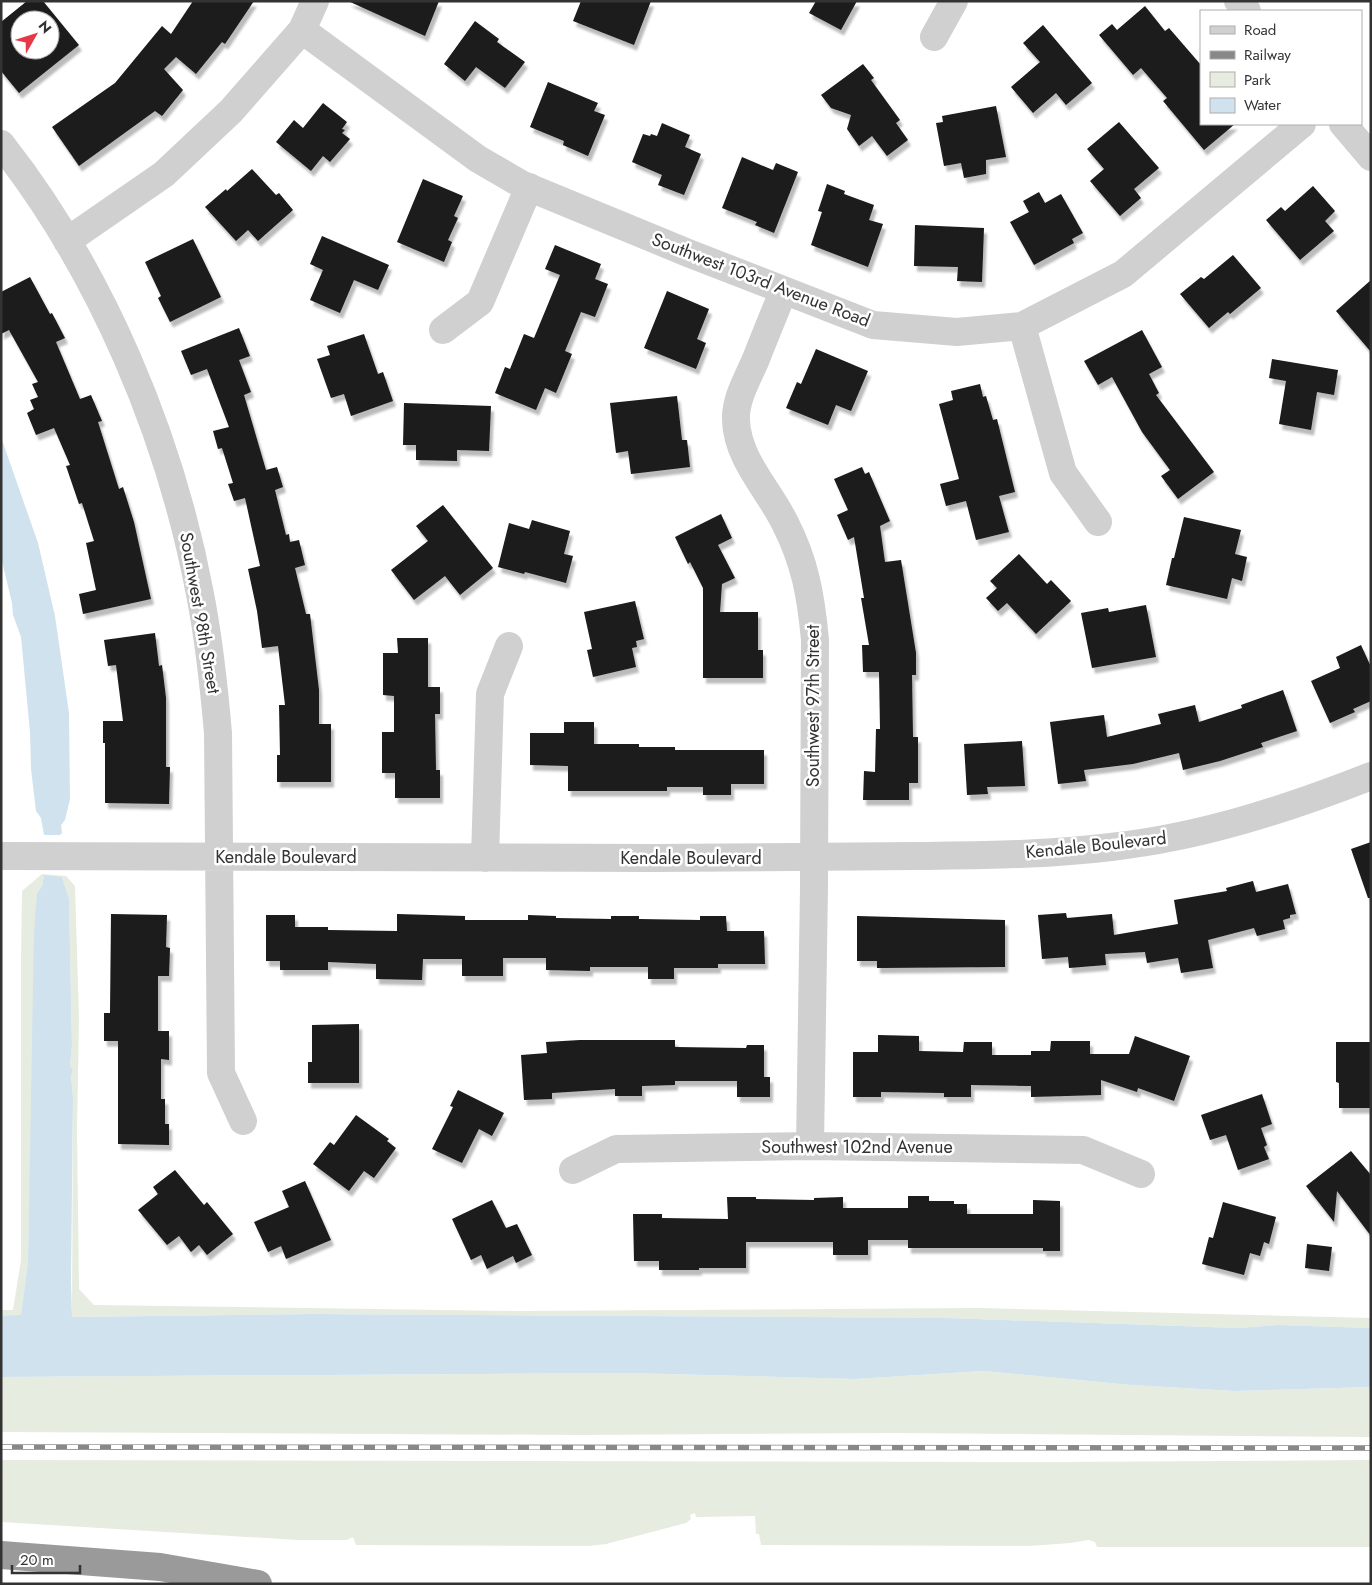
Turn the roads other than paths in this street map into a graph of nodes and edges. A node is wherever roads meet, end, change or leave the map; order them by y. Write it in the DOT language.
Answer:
graph roads {
  1 [pos="315,1"];
  2 [pos="954,1"];
  3 [pos="302,30"];
  4 [pos="934,37"];
  5 [pos="1301,125"];
  6 [pos="1344,125"];
  7 [pos="1,144"];
  8 [pos="1371,157"];
  9 [pos="529,187"];
  10 [pos="66,241"];
  11 [pos="783,292"];
  12 [pos="1022,326"];
  13 [pos="443,330"];
  14 [pos="1098,522"];
  15 [pos="510,646"];
  16 [pos="1371,776"];
  17 [pos="1,856"];
  18 [pos="218,856"];
  19 [pos="486,858"];
  20 [pos="814,858"];
  21 [pos="243,1122"];
  22 [pos="810,1146"];
  23 [pos="573,1170"];
  24 [pos="1141,1174"];
  25 [pos="1,1556"];
  26 [pos="258,1584"];
  1 -- 3 [label="street"];
  2 -- 4 [label="street"];
  3 -- 9 [label="street, Southwest 103rd Avenue Road"];
  3 -- 10 [label="street"];
  5 -- 12 [label="street, Southwest 103rd Avenue Road"];
  6 -- 8 [label="street"];
  7 -- 10 [label="street, Southwest 98th Street"];
  9 -- 11 [label="street, Southwest 103rd Avenue Road"];
  9 -- 13 [label="street"];
  10 -- 18 [label="street, Southwest 98th Street"];
  11 -- 12 [label="street, Southwest 103rd Avenue Road"];
  11 -- 20 [label="street, Southwest 97th Street"];
  12 -- 14 [label="street"];
  15 -- 19 [label="street"];
  16 -- 20 [label="street, Kendale Boulevard"];
  17 -- 18 [label="street, Kendale Boulevard"];
  18 -- 19 [label="street, Kendale Boulevard"];
  18 -- 21 [label="street, Southwest 98th Street"];
  19 -- 20 [label="street, Kendale Boulevard"];
  20 -- 22 [label="street, Southwest 97th Street"];
  22 -- 23 [label="street, Southwest 102nd Avenue"];
  22 -- 24 [label="street, Southwest 102nd Avenue"];
  25 -- 26 [label="highway"];
}
